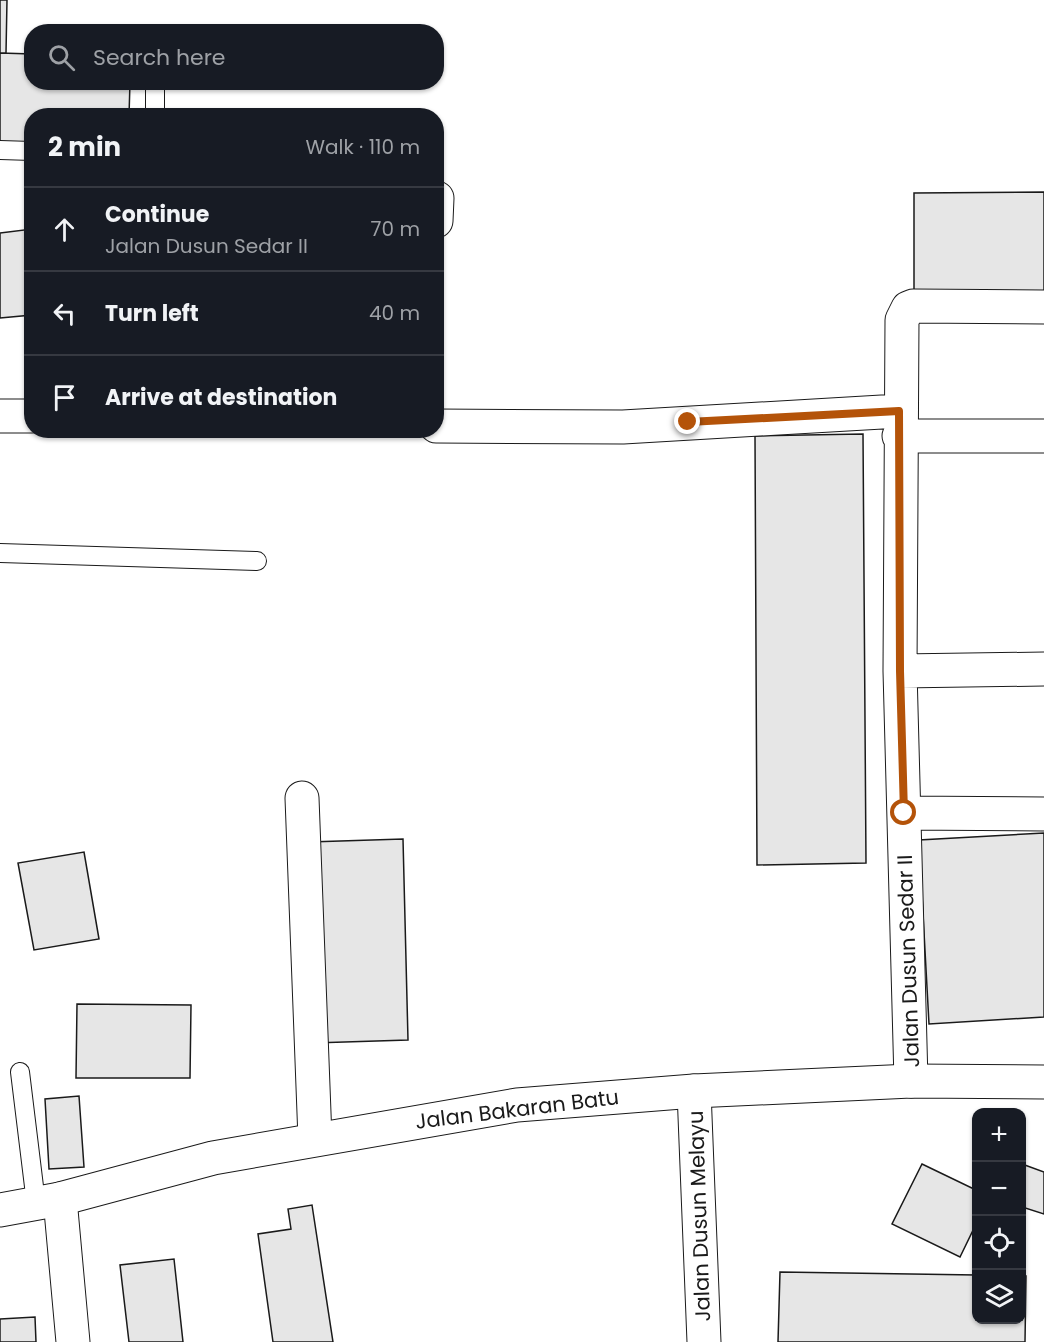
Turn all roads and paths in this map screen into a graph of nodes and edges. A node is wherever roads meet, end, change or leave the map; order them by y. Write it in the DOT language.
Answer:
graph roads {
  1 [pos="155,90"];
  2 [pos="155,108"];
  3 [pos="0,150"];
  4 [pos="24,151"];
  5 [pos="1044,307"];
  6 [pos="0,416"];
  7 [pos="24,416"];
  8 [pos="899,424"];
  9 [pos="444,426"];
  10 [pos="1044,436"];
  11 [pos="0,553"];
  12 [pos="257,561"];
  13 [pos="1044,669"];
  14 [pos="900,671"];
  15 [pos="302,798"];
  16 [pos="904,813"];
  17 [pos="1044,814"];
  18 [pos="20,1072"];
  19 [pos="911,1081"];
  20 [pos="1044,1082"];
  21 [pos="694,1091"];
  22 [pos="315,1139"];
  23 [pos="48,1201"];
  24 [pos="0,1210"];
  25 [pos="73,1342"];
  26 [pos="704,1342"];
  1 -- 2 [label="lane"];
  3 -- 4 [label="lane"];
  5 -- 8 [label="main road, Jalan Dusun Sedar II"];
  6 -- 7 [label="main road"];
  8 -- 9 [label="main road"];
  8 -- 10 [label="main road"];
  8 -- 14 [label="main road, Jalan Dusun Sedar II"];
  11 -- 12 [label="lane"];
  13 -- 14 [label="main road"];
  14 -- 16 [label="main road, Jalan Dusun Sedar II"];
  15 -- 22 [label="main road"];
  16 -- 17 [label="main road"];
  16 -- 19 [label="main road, Jalan Dusun Sedar II"];
  18 -- 23 [label="lane"];
  19 -- 20 [label="main road, Jalan Bakaran Batu"];
  19 -- 21 [label="main road, Jalan Bakaran Batu"];
  21 -- 22 [label="main road, Jalan Bakaran Batu"];
  21 -- 26 [label="main road, Jalan Dusun Melayu"];
  22 -- 23 [label="main road, Jalan Bakaran Batu"];
  23 -- 24 [label="main road, Jalan Bakaran Batu"];
  23 -- 25 [label="main road"];
}
